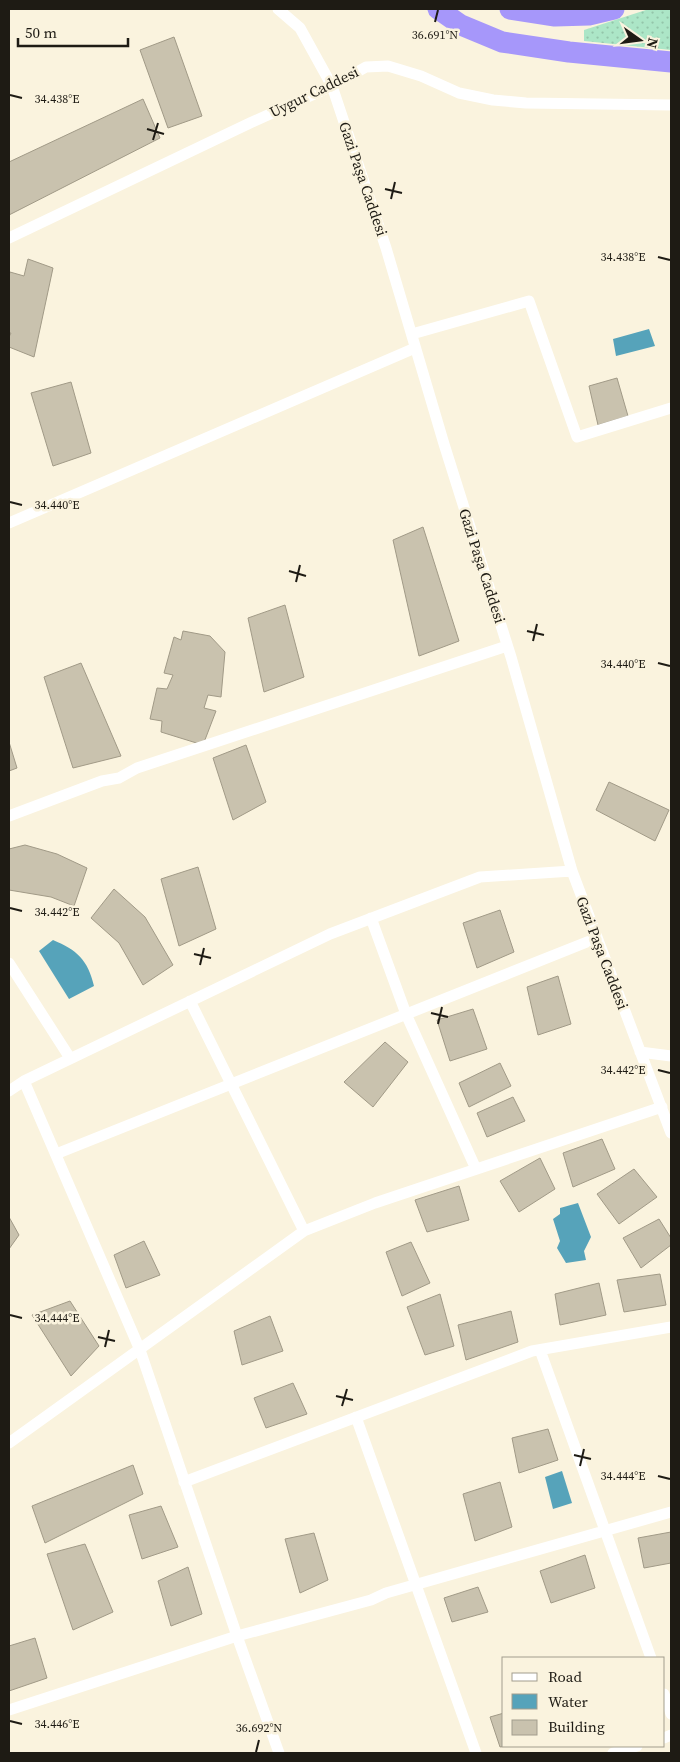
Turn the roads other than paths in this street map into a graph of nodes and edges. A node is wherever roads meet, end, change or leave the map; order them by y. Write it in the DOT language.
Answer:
graph roads {
  1 [pos="278,9"];
  2 [pos="438,9"];
  3 [pos="510,9"];
  4 [pos="614,9"];
  5 [pos="671,62"];
  6 [pos="332,86"];
  7 [pos="671,104"];
  8 [pos="9,238"];
  9 [pos="412,334"];
  10 [pos="416,348"];
  11 [pos="671,408"];
  12 [pos="9,522"];
  13 [pos="507,646"];
  14 [pos="9,816"];
  15 [pos="572,871"];
  16 [pos="372,918"];
  17 [pos="597,938"];
  18 [pos="9,964"];
  19 [pos="190,1001"];
  20 [pos="406,1014"];
  21 [pos="640,1052"];
  22 [pos="671,1056"];
  23 [pos="70,1058"];
  24 [pos="24,1081"];
  25 [pos="231,1084"];
  26 [pos="9,1091"];
  27 [pos="662,1107"];
  28 [pos="671,1134"];
  29 [pos="56,1154"];
  30 [pos="476,1169"];
  31 [pos="304,1231"];
  32 [pos="671,1326"];
  33 [pos="140,1350"];
  34 [pos="540,1350"];
  35 [pos="356,1417"];
  36 [pos="9,1444"];
  37 [pos="184,1482"];
  38 [pos="671,1512"];
  39 [pos="605,1532"];
  40 [pos="416,1585"];
  41 [pos="237,1636"];
  42 [pos="651,1657"];
  43 [pos="665,1697"];
  44 [pos="9,1710"];
  45 [pos="671,1714"];
  46 [pos="634,1747"];
  47 [pos="279,1753"];
  48 [pos="476,1753"];
  49 [pos="613,1753"];
  1 -- 6 [label="street, Gazi Paşa Caddesi"];
  2 -- 5 [label="highway"];
  3 -- 4 [label="highway"];
  6 -- 7 [label="street, Uygur Caddesi"];
  6 -- 8 [label="street, Uygur Caddesi"];
  6 -- 9 [label="street, Gazi Paşa Caddesi"];
  9 -- 10 [label="street, Gazi Paşa Caddesi"];
  9 -- 11 [label="street"];
  10 -- 12 [label="street"];
  10 -- 13 [label="street, Gazi Paşa Caddesi"];
  13 -- 14 [label="street"];
  13 -- 15 [label="street, Gazi Paşa Caddesi"];
  15 -- 16 [label="street"];
  15 -- 17 [label="street, Gazi Paşa Caddesi"];
  16 -- 19 [label="street"];
  16 -- 20 [label="street"];
  17 -- 20 [label="street"];
  17 -- 21 [label="street, Gazi Paşa Caddesi"];
  18 -- 23 [label="street"];
  19 -- 23 [label="street"];
  19 -- 25 [label="street"];
  20 -- 25 [label="street"];
  20 -- 30 [label="street"];
  21 -- 22 [label="street"];
  21 -- 27 [label="street, Gazi Paşa Caddesi"];
  23 -- 24 [label="street"];
  24 -- 26 [label="street"];
  24 -- 29 [label="street"];
  25 -- 29 [label="street"];
  25 -- 31 [label="street"];
  27 -- 28 [label="street, Gazi Paşa Caddesi"];
  27 -- 30 [label="street"];
  29 -- 33 [label="street"];
  30 -- 31 [label="street"];
  31 -- 33 [label="street"];
  32 -- 34 [label="street"];
  33 -- 36 [label="street"];
  33 -- 37 [label="street"];
  34 -- 35 [label="street"];
  34 -- 39 [label="street"];
  35 -- 37 [label="street"];
  35 -- 40 [label="street"];
  37 -- 41 [label="street"];
  38 -- 39 [label="street"];
  39 -- 40 [label="street"];
  39 -- 42 [label="street"];
  40 -- 41 [label="street"];
  40 -- 48 [label="street"];
  41 -- 44 [label="street"];
  41 -- 47 [label="street"];
  43 -- 45 [label="street"];
  46 -- 49 [label="street"];
}
